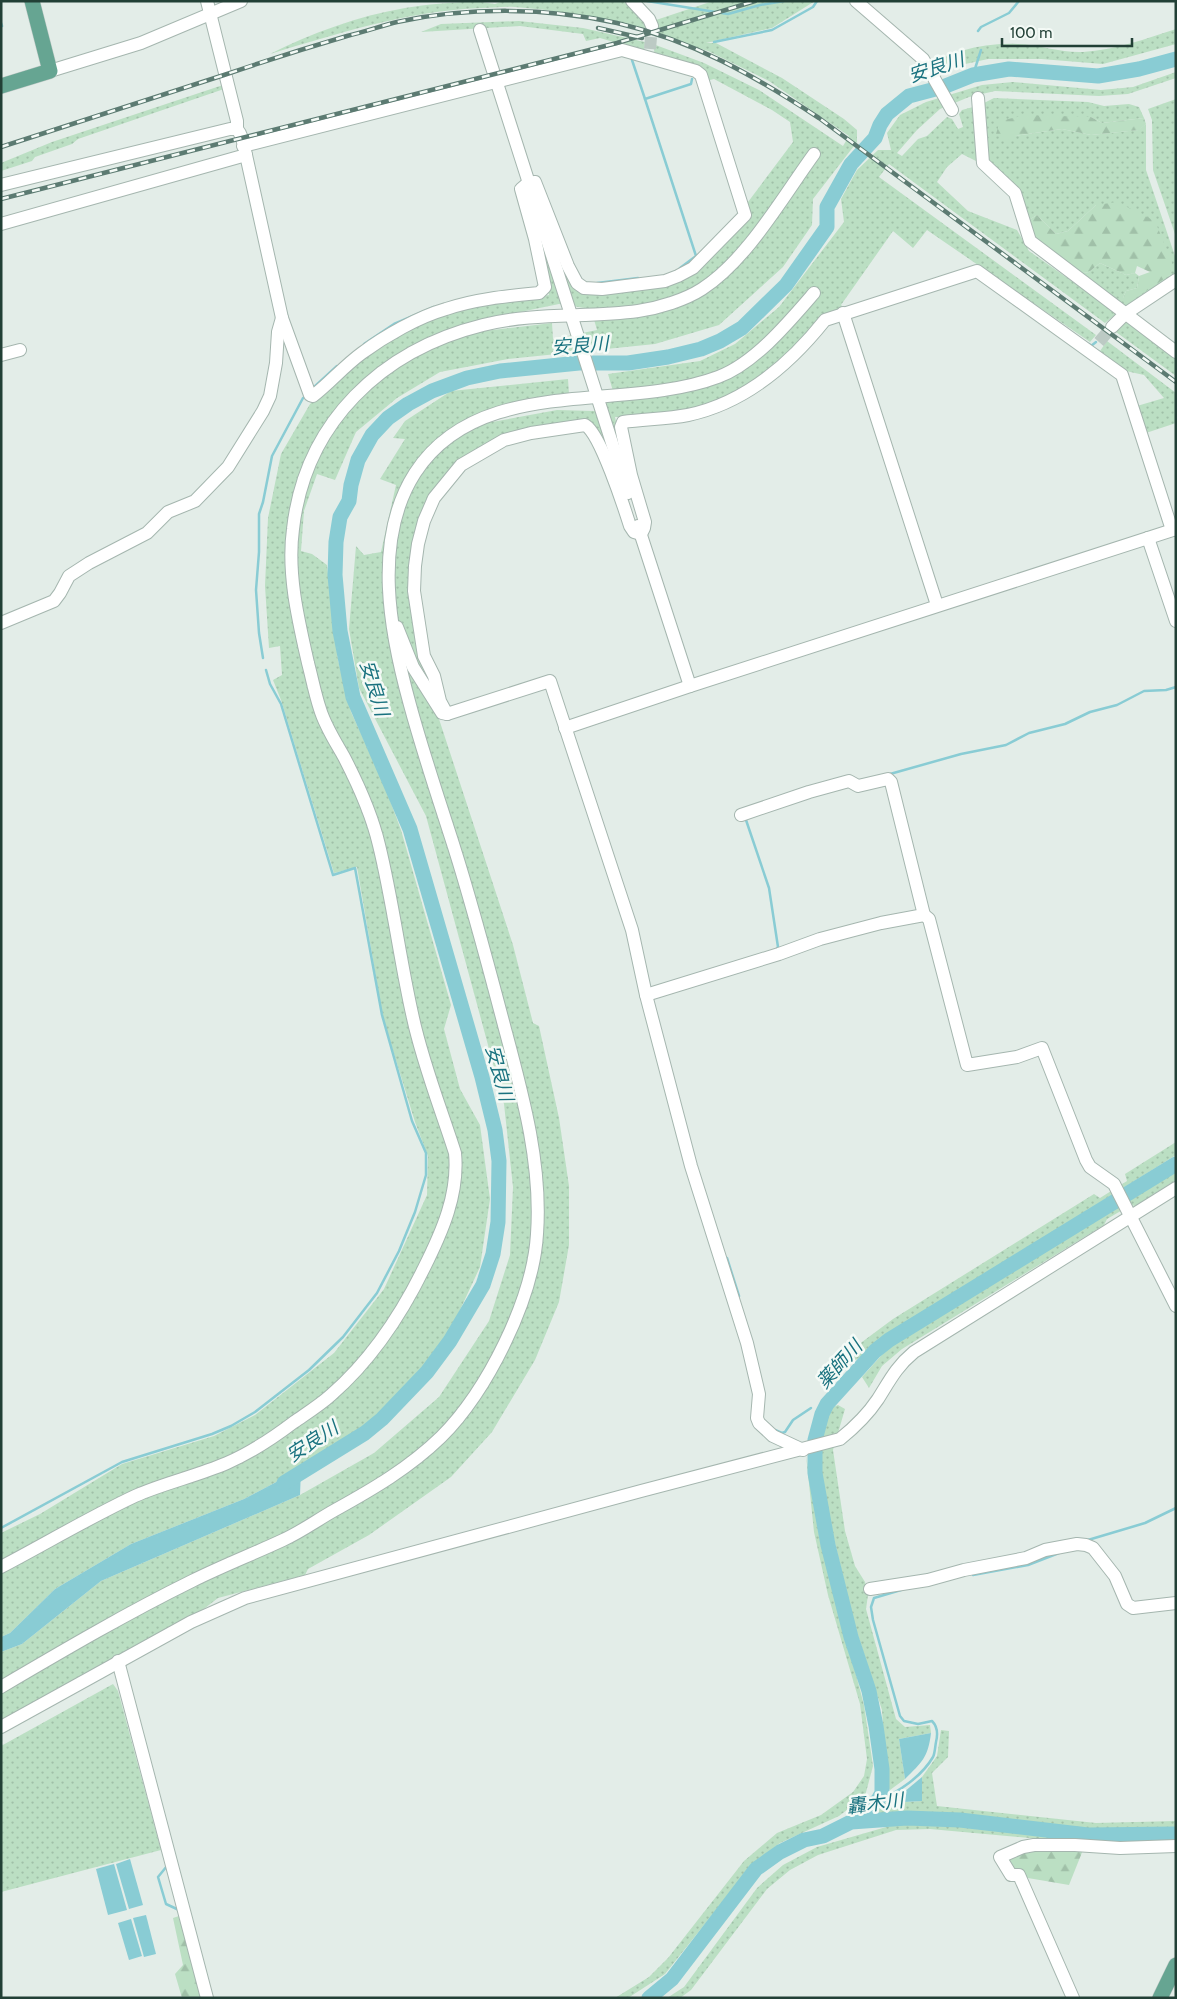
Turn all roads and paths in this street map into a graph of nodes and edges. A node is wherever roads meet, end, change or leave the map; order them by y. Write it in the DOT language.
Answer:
graph roads {
  1 [pos="32,1"];
  2 [pos="241,1"];
  3 [pos="632,1"];
  4 [pos="856,1"];
  5 [pos="209,7"];
  6 [pos="652,26"];
  7 [pos="480,30"];
  8 [pos="50,71"];
  9 [pos="496,83"];
  10 [pos="1,86"];
  11 [pos="978,98"];
  12 [pos="951,108"];
  13 [pos="237,129"];
  14 [pos="245,151"];
  15 [pos="814,154"];
  16 [pos="528,183"];
  17 [pos="1,185"];
  18 [pos="1,224"];
  19 [pos="1176,280"];
  20 [pos="814,293"];
  21 [pos="843,314"];
  22 [pos="1125,314"];
  23 [pos="282,318"];
  24 [pos="571,318"];
  25 [pos="1112,327"];
  26 [pos="20,350"];
  27 [pos="1176,352"];
  28 [pos="1,356"];
  29 [pos="596,395"];
  30 [pos="1174,530"];
  31 [pos="641,534"];
  32 [pos="1148,538"];
  33 [pos="937,605"];
  34 [pos="390,611"];
  35 [pos="1,622"];
  36 [pos="1176,622"];
  37 [pos="690,686"];
  38 [pos="447,714"];
  39 [pos="565,728"];
  40 [pos="741,815"];
  41 [pos="924,915"];
  42 [pos="650,993"];
  43 [pos="1176,1188"];
  44 [pos="1131,1216"];
  45 [pos="1176,1306"];
  46 [pos="805,1449"];
  47 [pos="1,1567"];
  48 [pos="870,1589"];
  49 [pos="1176,1603"];
  50 [pos="118,1661"];
  51 [pos="1,1687"];
  52 [pos="1,1728"];
  53 [pos="1176,1846"];
  54 [pos="1176,1965"];
  55 [pos="207,1998"];
  56 [pos="1072,1998"];
  57 [pos="1160,1998"];
  1 -- 8 [label="main road"];
  2 -- 5 [label="street"];
  3 -- 6 [label="street"];
  4 -- 12 [label="street"];
  5 -- 8 [label="street"];
  5 -- 13 [label="street"];
  7 -- 9 [label="street"];
  8 -- 10 [label="main road"];
  9 -- 14 [label="street"];
  9 -- 16 [label="street"];
  9 -- 16 [label="street"];
  11 -- 22 [label="street"];
  13 -- 14 [label="street"];
  13 -- 17 [label="street"];
  14 -- 18 [label="street"];
  14 -- 23 [label="street"];
  15 -- 24 [label="street"];
  16 -- 23 [label="street"];
  16 -- 24 [label="street"];
  19 -- 22 [label="street"];
  20 -- 29 [label="street"];
  21 -- 30 [label="street"];
  21 -- 31 [label="street"];
  21 -- 33 [label="street"];
  22 -- 25 [label="street"];
  22 -- 27 [label="street"];
  23 -- 35 [label="street"];
  24 -- 29 [label="street"];
  24 -- 47 [label="street"];
  26 -- 28 [label="street"];
  29 -- 31 [label="street"];
  29 -- 34 [label="street"];
  30 -- 32 [label="street"];
  31 -- 37 [label="street"];
  31 -- 38 [label="street"];
  32 -- 33 [label="street"];
  32 -- 36 [label="street"];
  33 -- 37 [label="street"];
  34 -- 38 [label="street"];
  34 -- 51 [label="street"];
  37 -- 39 [label="street"];
  38 -- 39 [label="street"];
  39 -- 42 [label="street"];
  40 -- 41 [label="street"];
  41 -- 42 [label="street"];
  41 -- 44 [label="street"];
  42 -- 46 [label="street"];
  43 -- 44 [label="street"];
  44 -- 45 [label="street"];
  44 -- 46 [label="street"];
  46 -- 50 [label="street"];
  48 -- 49 [label="street"];
  50 -- 52 [label="street"];
  50 -- 55 [label="street"];
  53 -- 56 [label="street"];
  54 -- 57 [label="main road"];
}
